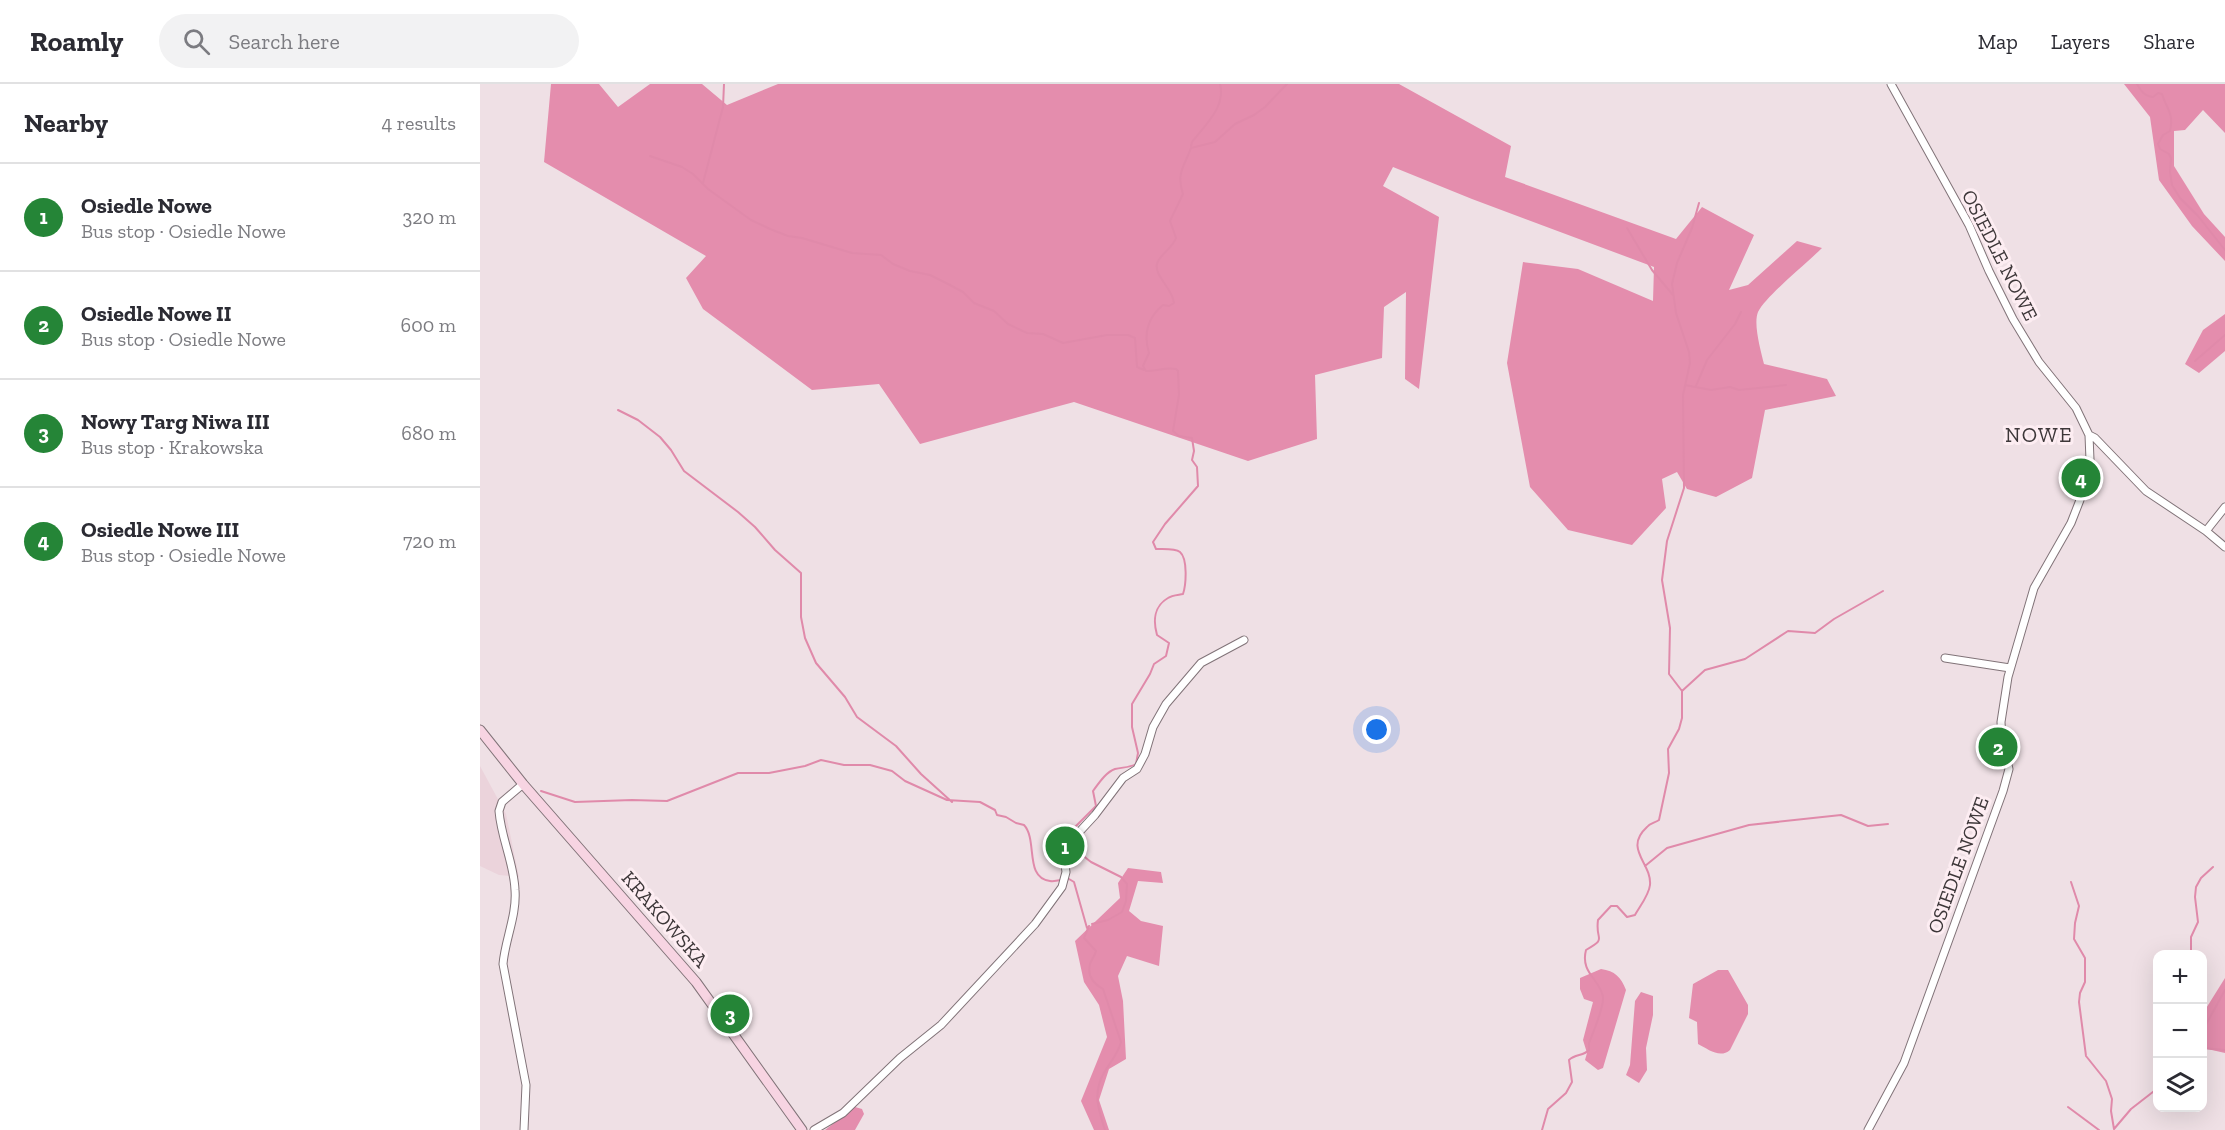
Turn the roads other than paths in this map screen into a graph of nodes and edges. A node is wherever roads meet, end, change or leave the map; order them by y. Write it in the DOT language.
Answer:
graph roads {
  1 [pos="1891,84"];
  2 [pos="2089,435"];
  3 [pos="2225,507"];
  4 [pos="2206,531"];
  5 [pos="2225,547"];
  6 [pos="1244,640"];
  7 [pos="1945,658"];
  8 [pos="2010,668"];
  9 [pos="480,730"];
  10 [pos="523,784"];
  11 [pos="524,1130"];
  12 [pos="802,1130"];
  13 [pos="814,1130"];
  14 [pos="1868,1130"];
  1 -- 2 [label="street, OSIEDLE NOWE"];
  2 -- 4 [label="street, OSIEDLE NOWE"];
  2 -- 8 [label="street, OSIEDLE NOWE"];
  3 -- 4 [label="street"];
  4 -- 5 [label="street, OSIEDLE NOWE"];
  6 -- 13 [label="street"];
  7 -- 8 [label="street"];
  8 -- 14 [label="street, OSIEDLE NOWE"];
  9 -- 10 [label="main road, KRAKOWSKA"];
  10 -- 11 [label="street"];
  10 -- 12 [label="main road, KRAKOWSKA"];
}
